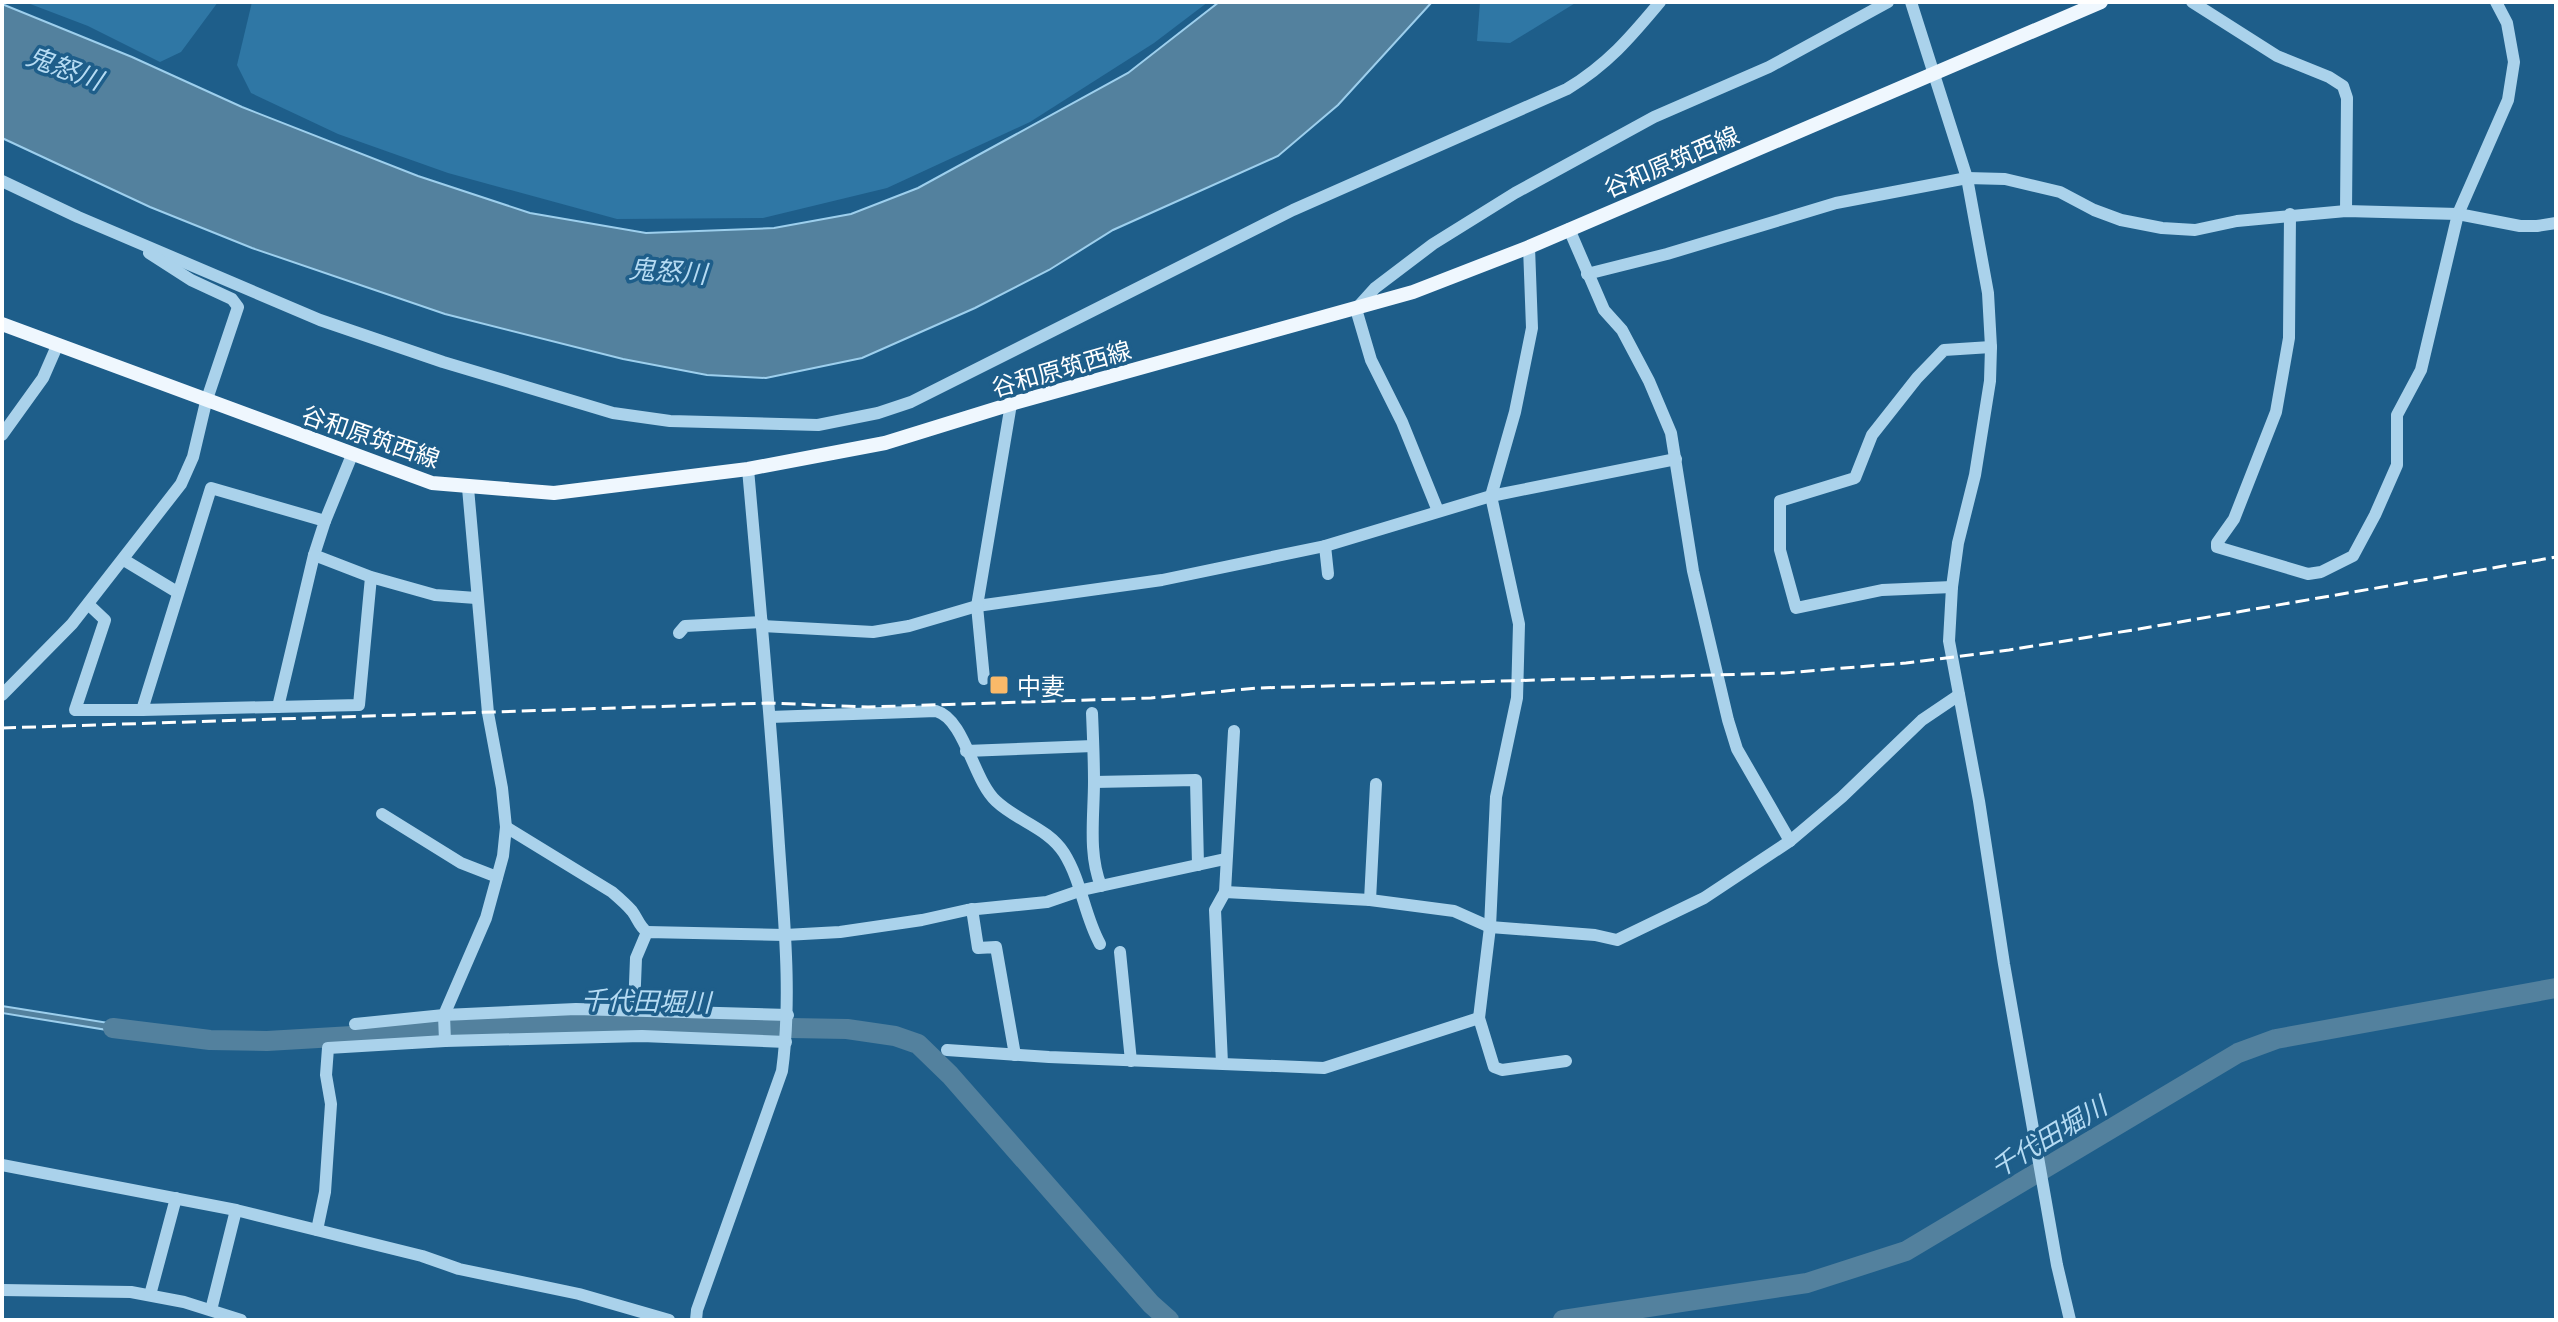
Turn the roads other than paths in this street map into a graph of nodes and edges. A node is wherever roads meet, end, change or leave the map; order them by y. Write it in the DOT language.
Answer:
graph roads {
  1 [pos="1660,2"];
  2 [pos="1888,2"];
  3 [pos="1911,2"];
  4 [pos="2101,2"];
  5 [pos="2192,2"];
  6 [pos="2496,2"];
  7 [pos="1933,74"];
  8 [pos="1967,178"];
  9 [pos="2,181"];
  10 [pos="2346,211"];
  11 [pos="2290,214"];
  12 [pos="2458,214"];
  13 [pos="2556,223"];
  14 [pos="1569,229"];
  15 [pos="142,245"];
  16 [pos="1529,247"];
  17 [pos="1587,274"];
  18 [pos="1356,309"];
  19 [pos="2,324"];
  20 [pos="57,346"];
  21 [pos="1991,347"];
  22 [pos="206,402"];
  23 [pos="1011,404"];
  24 [pos="2,435"];
  25 [pos="352,455"];
  26 [pos="1676,459"];
  27 [pos="748,469"];
  28 [pos="468,488"];
  29 [pos="1491,496"];
  30 [pos="1438,511"];
  31 [pos="325,521"];
  32 [pos="1325,546"];
  33 [pos="314,555"];
  34 [pos="124,560"];
  35 [pos="1328,574"];
  36 [pos="371,577"];
  37 [pos="1952,587"];
  38 [pos="177,592"];
  39 [pos="476,598"];
  40 [pos="88,604"];
  41 [pos="977,606"];
  42 [pos="762,624"];
  43 [pos="679,633"];
  44 [pos="984,679"];
  45 [pos="2,695"];
  46 [pos="1959,695"];
  47 [pos="278,707"];
  48 [pos="142,710"];
  49 [pos="1092,713"];
  50 [pos="770,717"];
  51 [pos="1234,731"];
  52 [pos="1093,746"];
  53 [pos="966,751"];
  54 [pos="1094,782"];
  55 [pos="1376,784"];
  56 [pos="382,814"];
  57 [pos="506,827"];
  58 [pos="1790,841"];
  59 [pos="1225,859"];
  60 [pos="1198,865"];
  61 [pos="497,877"];
  62 [pos="1101,886"];
  63 [pos="1082,890"];
  64 [pos="1225,892"];
  65 [pos="1370,900"];
  66 [pos="972,909"];
  67 [pos="1490,927"];
  68 [pos="647,932"];
  69 [pos="785,935"];
  70 [pos="1100,944"];
  71 [pos="1120,952"];
  72 [pos="634,1009"];
  73 [pos="444,1015"];
  74 [pos="788,1015"];
  75 [pos="1479,1018"];
  76 [pos="355,1024"];
  77 [pos="445,1041"];
  78 [pos="786,1042"];
  79 [pos="947,1050"];
  80 [pos="1015,1055"];
  81 [pos="1131,1061"];
  82 [pos="1566,1061"];
  83 [pos="1222,1063"];
  84 [pos="2,1165"];
  85 [pos="176,1198"];
  86 [pos="236,1210"];
  87 [pos="317,1230"];
  88 [pos="2,1290"];
  89 [pos="150,1295"];
  90 [pos="211,1310"];
  91 [pos="241,1320"];
  92 [pos="669,1320"];
  93 [pos="696,1320"];
  94 [pos="2070,1320"];
  1 -- 15 [label="street"];
  2 -- 18 [label="street"];
  3 -- 7 [label="street"];
  4 -- 7 [label="main road, 谷和原筑西線"];
  5 -- 10 [label="street"];
  6 -- 12 [label="street"];
  7 -- 8 [label="street"];
  7 -- 14 [label="main road, 谷和原筑西線"];
  8 -- 11 [label="street"];
  8 -- 17 [label="street"];
  8 -- 21 [label="street"];
  9 -- 15 [label="street"];
  10 -- 11 [label="street"];
  10 -- 12 [label="street"];
  11 -- 12 [label="street"];
  12 -- 13 [label="street"];
  14 -- 16 [label="main road, 谷和原筑西線"];
  14 -- 17 [label="street"];
  15 -- 22 [label="street"];
  16 -- 18 [label="main road, 谷和原筑西線"];
  16 -- 29 [label="street"];
  17 -- 26 [label="street"];
  18 -- 23 [label="main road, 谷和原筑西線"];
  18 -- 30 [label="street"];
  19 -- 20 [label="main road, 谷和原筑西線"];
  20 -- 22 [label="main road, 谷和原筑西線"];
  20 -- 24 [label="street"];
  21 -- 37 [label="street"];
  21 -- 37 [label="street"];
  22 -- 25 [label="main road, 谷和原筑西線"];
  22 -- 34 [label="street"];
  23 -- 27 [label="main road, 谷和原筑西線"];
  23 -- 41 [label="street"];
  25 -- 28 [label="main road, 谷和原筑西線"];
  25 -- 31 [label="street"];
  26 -- 29 [label="street"];
  26 -- 58 [label="street"];
  27 -- 28 [label="main road, 谷和原筑西線"];
  27 -- 42 [label="street"];
  28 -- 39 [label="street"];
  29 -- 30 [label="street"];
  29 -- 67 [label="street"];
  30 -- 32 [label="street"];
  31 -- 33 [label="street"];
  31 -- 38 [label="street"];
  32 -- 35 [label="street"];
  32 -- 41 [label="street"];
  33 -- 36 [label="street"];
  33 -- 47 [label="street"];
  34 -- 38 [label="street"];
  34 -- 40 [label="street"];
  36 -- 39 [label="street"];
  36 -- 47 [label="street"];
  37 -- 46 [label="street"];
  38 -- 48 [label="street"];
  39 -- 57 [label="street"];
  40 -- 45 [label="street"];
  40 -- 48 [label="street"];
  41 -- 42 [label="street"];
  41 -- 44 [label="street"];
  42 -- 43 [label="street"];
  42 -- 50 [label="street"];
  46 -- 58 [label="street"];
  46 -- 94 [label="street"];
  47 -- 48 [label="street"];
  49 -- 52 [label="street"];
  50 -- 53 [label="street"];
  50 -- 69 [label="street"];
  51 -- 59 [label="street"];
  52 -- 53 [label="street"];
  52 -- 54 [label="street"];
  53 -- 63 [label="street"];
  54 -- 60 [label="street"];
  54 -- 62 [label="street"];
  55 -- 65 [label="street"];
  56 -- 61 [label="street"];
  57 -- 61 [label="street"];
  57 -- 68 [label="street"];
  58 -- 67 [label="street"];
  59 -- 60 [label="street"];
  59 -- 64 [label="street"];
  60 -- 62 [label="street"];
  61 -- 73 [label="street"];
  62 -- 63 [label="street"];
  63 -- 66 [label="street"];
  63 -- 70 [label="street"];
  64 -- 65 [label="street"];
  64 -- 83 [label="street"];
  65 -- 67 [label="street"];
  66 -- 69 [label="street"];
  66 -- 80 [label="street"];
  67 -- 75 [label="street"];
  68 -- 69 [label="street"];
  68 -- 72 [label="street"];
  69 -- 74 [label="street"];
  71 -- 81 [label="street"];
  72 -- 73 [label="street"];
  72 -- 74 [label="street"];
  73 -- 76 [label="street"];
  73 -- 77 [label="street"];
  74 -- 78 [label="street"];
  75 -- 82 [label="street"];
  75 -- 83 [label="street"];
  77 -- 78 [label="street"];
  77 -- 87 [label="street"];
  78 -- 93 [label="street"];
  79 -- 80 [label="street"];
  80 -- 81 [label="street"];
  81 -- 83 [label="street"];
  84 -- 85 [label="street"];
  85 -- 86 [label="street"];
  85 -- 89 [label="street"];
  86 -- 87 [label="street"];
  86 -- 90 [label="street"];
  87 -- 92 [label="street"];
  88 -- 89 [label="street"];
  89 -- 90 [label="street"];
  90 -- 91 [label="street"];
}
